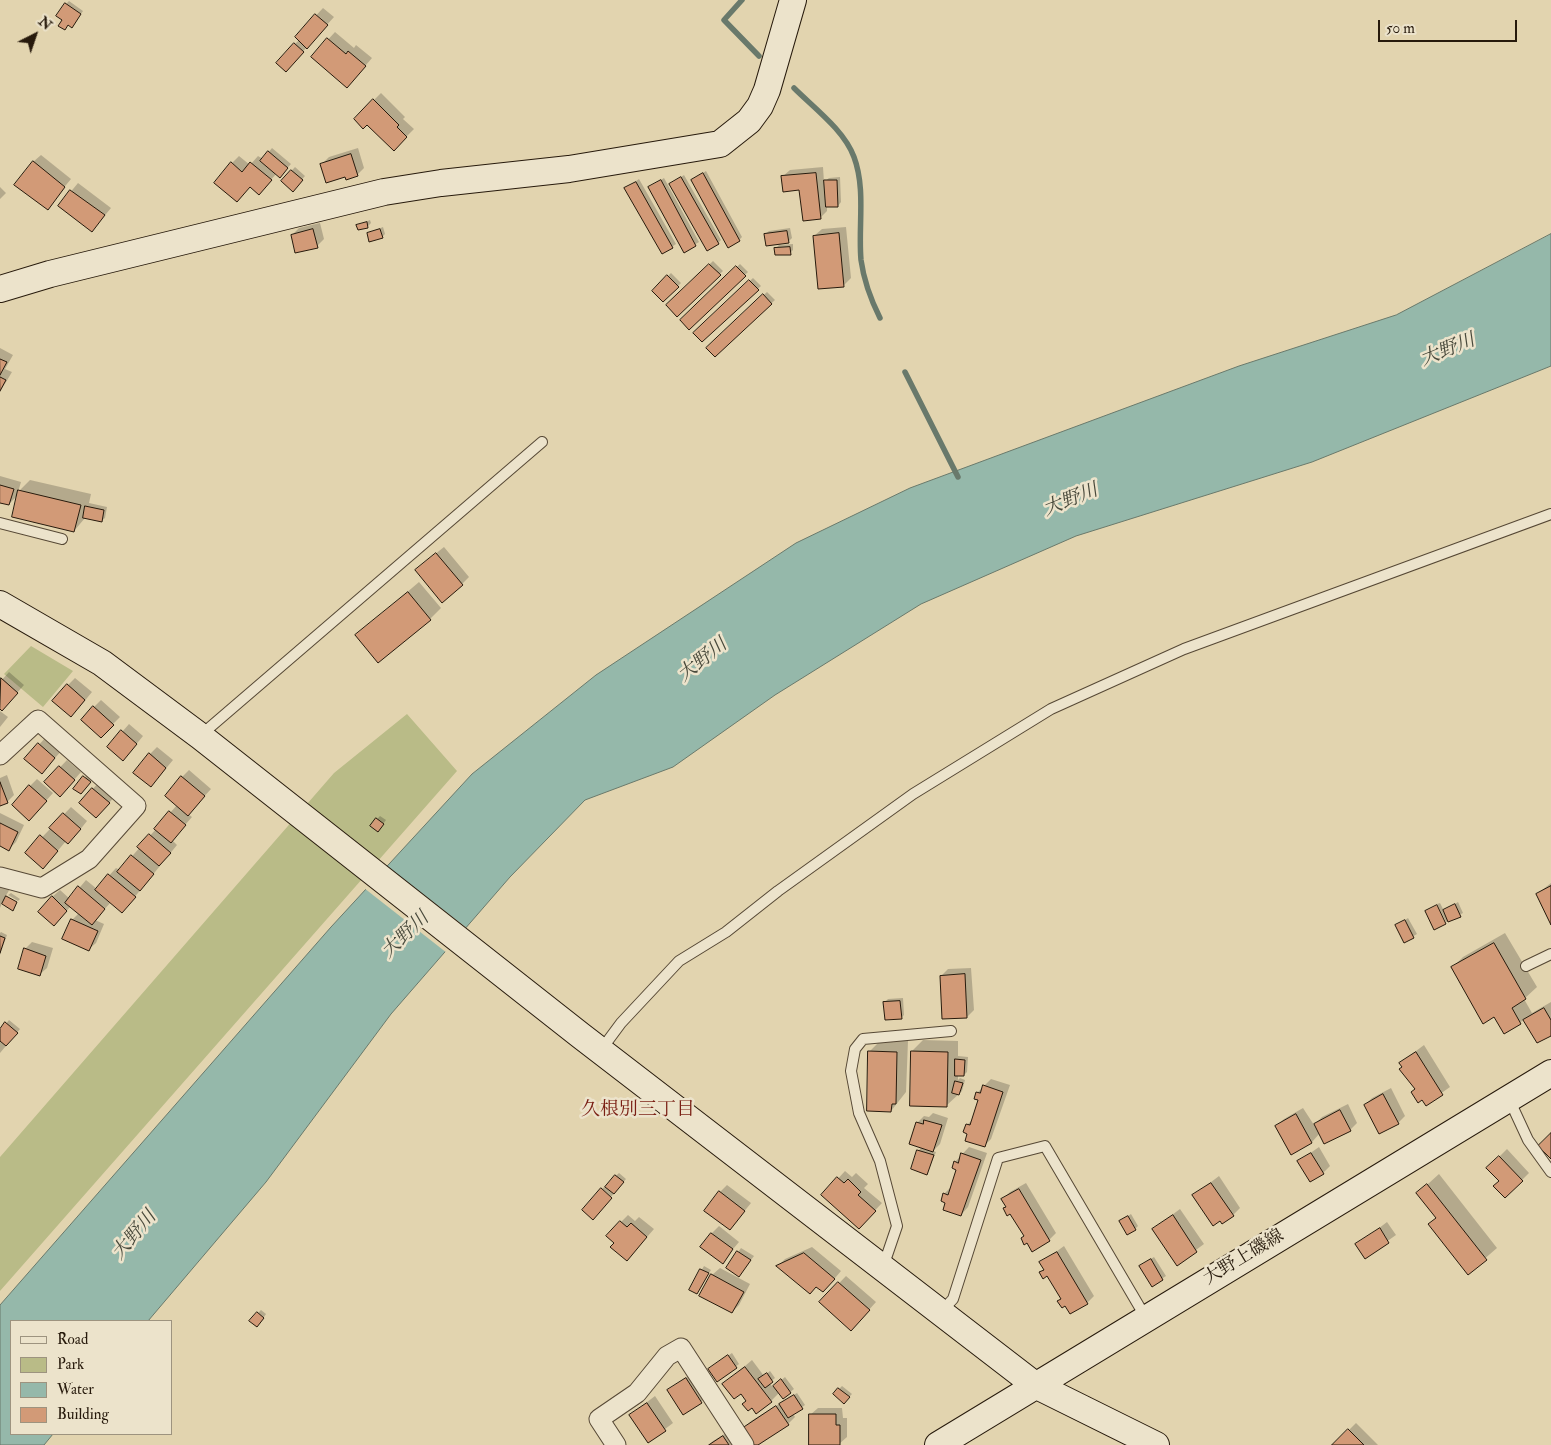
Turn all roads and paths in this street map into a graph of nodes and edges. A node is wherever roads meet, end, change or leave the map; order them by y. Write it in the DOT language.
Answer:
graph roads {
  1 [pos="793,0"];
  2 [pos="0,289"];
  3 [pos="542,442"];
  4 [pos="1551,514"];
  5 [pos="0,522"];
  6 [pos="62,538"];
  7 [pos="0,604"];
  8 [pos="200,736"];
  9 [pos="0,755"];
  10 [pos="0,877"];
  11 [pos="1551,954"];
  12 [pos="1526,966"];
  13 [pos="951,1031"];
  14 [pos="591,1042"];
  15 [pos="1551,1073"];
  16 [pos="1509,1098"];
  17 [pos="1551,1172"];
  18 [pos="882,1268"];
  19 [pos="940,1313"];
  20 [pos="1146,1318"];
  21 [pos="1034,1385"];
  22 [pos="616,1445"];
  23 [pos="744,1445"];
  24 [pos="938,1445"];
  25 [pos="1156,1445"];
  1 -- 2 [label="street"];
  3 -- 8 [label="lane"];
  4 -- 14 [label="lane"];
  5 -- 6 [label="lane"];
  7 -- 8 [label="street"];
  8 -- 14 [label="street"];
  9 -- 10 [label="street"];
  11 -- 12 [label="lane"];
  13 -- 18 [label="lane"];
  14 -- 18 [label="street"];
  15 -- 16 [label="street, 大野上磯線"];
  16 -- 17 [label="lane"];
  16 -- 20 [label="street, 大野上磯線"];
  18 -- 19 [label="street"];
  19 -- 20 [label="lane"];
  19 -- 21 [label="street"];
  20 -- 21 [label="street, 大野上磯線"];
  21 -- 24 [label="street, 大野上磯線"];
  21 -- 25 [label="street"];
  22 -- 23 [label="street"];
}
